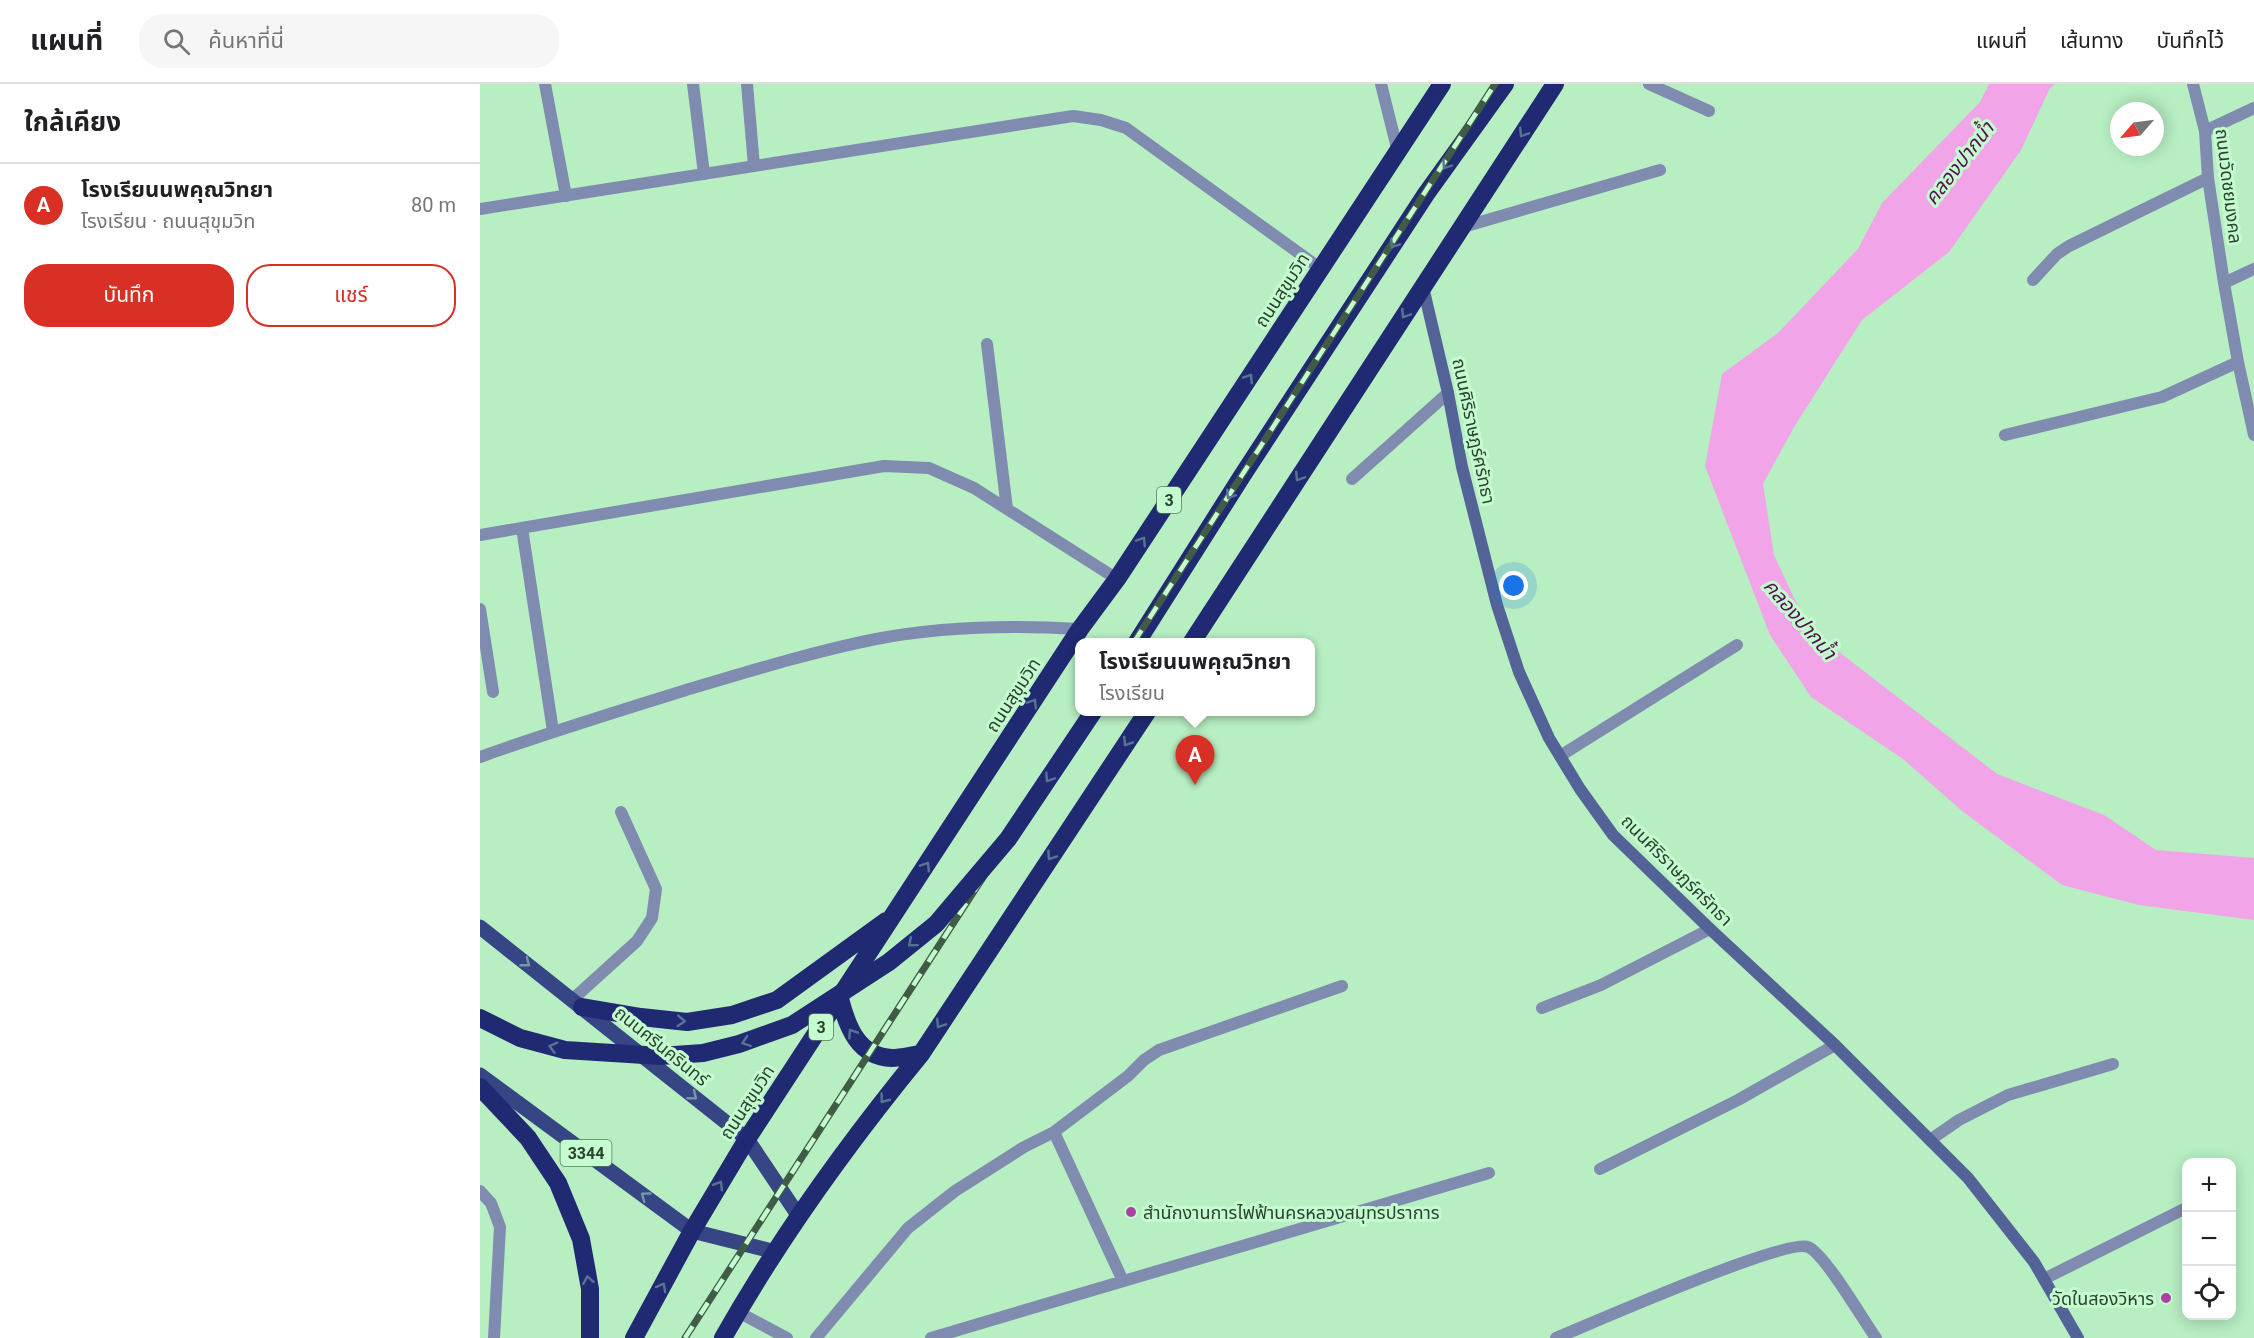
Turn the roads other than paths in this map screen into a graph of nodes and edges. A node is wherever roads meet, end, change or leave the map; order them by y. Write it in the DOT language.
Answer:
graph roads {
  1 [pos="546,84"];
  2 [pos="693,84"];
  3 [pos="747,84"];
  4 [pos="1382,84"];
  5 [pos="1442,84"];
  6 [pos="1504,84"];
  7 [pos="1555,84"];
  8 [pos="1649,84"];
  9 [pos="2193,84"];
  10 [pos="2254,108"];
  11 [pos="1709,111"];
  12 [pos="2205,132"];
  13 [pos="1398,152"];
  14 [pos="754,166"];
  15 [pos="1660,170"];
  16 [pos="704,174"];
  17 [pos="2208,178"];
  18 [pos="566,196"];
  19 [pos="480,208"];
  20 [pos="1463,227"];
  21 [pos="1321,269"];
  22 [pos="2254,269"];
  23 [pos="2033,280"];
  24 [pos="2224,283"];
  25 [pos="1423,287"];
  26 [pos="987,344"];
  27 [pos="2238,362"];
  28 [pos="1448,393"];
  29 [pos="2005,435"];
  30 [pos="2254,435"];
  31 [pos="1352,480"];
  32 [pos="1007,509"];
  33 [pos="522,528"];
  34 [pos="480,535"];
  35 [pos="1117,579"];
  36 [pos="480,609"];
  37 [pos="1080,629"];
  38 [pos="1140,638"];
  39 [pos="1195,638"];
  40 [pos="1737,645"];
  41 [pos="493,692"];
  42 [pos="1090,716"];
  43 [pos="1144,716"];
  44 [pos="553,731"];
  45 [pos="1560,756"];
  46 [pos="480,757"];
  47 [pos="621,812"];
  48 [pos="894,915"];
  49 [pos="480,927"];
  50 [pos="1710,929"];
  51 [pos="1342,986"];
  52 [pos="840,999"];
  53 [pos="578,1003"];
  54 [pos="1542,1008"];
  55 [pos="480,1018"];
  56 [pos="1835,1045"];
  57 [pos="921,1054"];
  58 [pos="2113,1064"];
  59 [pos="480,1075"];
  60 [pos="482,1092"];
  61 [pos="1053,1132"];
  62 [pos="747,1139"];
  63 [pos="1930,1140"];
  64 [pos="1600,1169"];
  65 [pos="1489,1173"];
  66 [pos="480,1191"];
  67 [pos="2182,1210"];
  68 [pos="798,1215"];
  69 [pos="692,1231"];
  70 [pos="776,1252"];
  71 [pos="2044,1279"];
  72 [pos="1123,1281"];
  73 [pos="738,1312"];
  74 [pos="494,1338"];
  75 [pos="590,1338"];
  76 [pos="634,1338"];
  77 [pos="723,1338"];
  78 [pos="787,1338"];
  79 [pos="816,1338"];
  80 [pos="931,1338"];
  81 [pos="1556,1338"];
  82 [pos="1876,1338"];
  83 [pos="2078,1338"];
  1 -- 18 [label="street"];
  2 -- 16 [label="street"];
  3 -- 14 [label="street"];
  4 -- 13 [label="street"];
  5 -- 13 [label="highway, ถนนสุขุมวิท / 3"];
  6 -- 38 [label="highway, one-way"];
  7 -- 20 [label="highway, one-way"];
  8 -- 11 [label="street"];
  9 -- 12 [label="street, ถนนวัดชยมงคล"];
  10 -- 12 [label="street"];
  12 -- 17 [label="street, ถนนวัดชยมงคล"];
  13 -- 21 [label="highway, ถนนสุขุมวิท / 3"];
  14 -- 16 [label="street"];
  14 -- 21 [label="street"];
  15 -- 20 [label="street"];
  16 -- 18 [label="street"];
  17 -- 23 [label="street"];
  17 -- 24 [label="street, ถนนวัดชยมงคล"];
  18 -- 19 [label="street"];
  20 -- 25 [label="highway"];
  35 -- 21 [label="highway, ถนนสุขุมวิท / 3, one-way"];
  22 -- 24 [label="street"];
  24 -- 27 [label="street, ถนนวัดชยมงคล"];
  25 -- 28 [label="street, ถนนศิริราษฎร์ศรัทธา"];
  25 -- 39 [label="highway, one-way"];
  26 -- 32 [label="street"];
  27 -- 29 [label="street"];
  27 -- 30 [label="street, ถนนวัดชยมงคล"];
  28 -- 31 [label="street"];
  28 -- 45 [label="street, ถนนศิริราษฎร์ศรัทธา"];
  32 -- 33 [label="street"];
  32 -- 35 [label="street"];
  33 -- 34 [label="street"];
  33 -- 44 [label="street"];
  35 -- 37 [label="highway, ถนนสุขุมวิท / 3"];
  36 -- 41 [label="street"];
  37 -- 44 [label="street"];
  48 -- 37 [label="highway, ถนนสุขุมวิท / 3, one-way"];
  40 -- 45 [label="street"];
  42 -- 55 [label="highway, one-way, bridge"];
  43 -- 57 [label="highway, one-way"];
  44 -- 46 [label="street"];
  45 -- 50 [label="street, ถนนศิริราษฎร์ศรัทธา"];
  47 -- 53 [label="street"];
  48 -- 52 [label="highway, ถนนสุขุมวิท / 3"];
  53 -- 48 [label="highway, one-way"];
  49 -- 53 [label="main road, ถนนศรีนครินทร์, one-way"];
  50 -- 54 [label="street"];
  50 -- 56 [label="street, ถนนศิริราษฎร์ศรัทธา"];
  51 -- 61 [label="street"];
  57 -- 52 [label="highway, one-way"];
  52 -- 62 [label="highway, ถนนสุขุมวิท / 3"];
  53 -- 62 [label="main road, ถนนศรีนครินทร์, one-way"];
  56 -- 63 [label="street, ถนนศิริราษฎร์ศรัทธา"];
  56 -- 64 [label="street"];
  57 -- 68 [label="highway, one-way"];
  58 -- 63 [label="street"];
  69 -- 59 [label="main road, 3344, one-way"];
  75 -- 60 [label="highway, one-way"];
  61 -- 72 [label="street"];
  61 -- 79 [label="street"];
  62 -- 68 [label="main road, ถนนศรีนครินทร์"];
  69 -- 62 [label="highway, ถนนสุขุมวิท / 3, one-way"];
  63 -- 71 [label="street, ถนนศิริราษฎร์ศรัทธา"];
  65 -- 72 [label="street"];
  66 -- 74 [label="street"];
  67 -- 71 [label="street"];
  68 -- 70 [label="highway"];
  69 -- 70 [label="main road, 3344"];
  76 -- 69 [label="highway, ถนนสุขุมวิท / 3, one-way"];
  70 -- 73 [label="highway"];
  71 -- 83 [label="street, ถนนศิริราษฎร์ศรัทธา"];
  72 -- 80 [label="street"];
  73 -- 77 [label="highway"];
  73 -- 78 [label="street"];
  81 -- 82 [label="street"];
}
